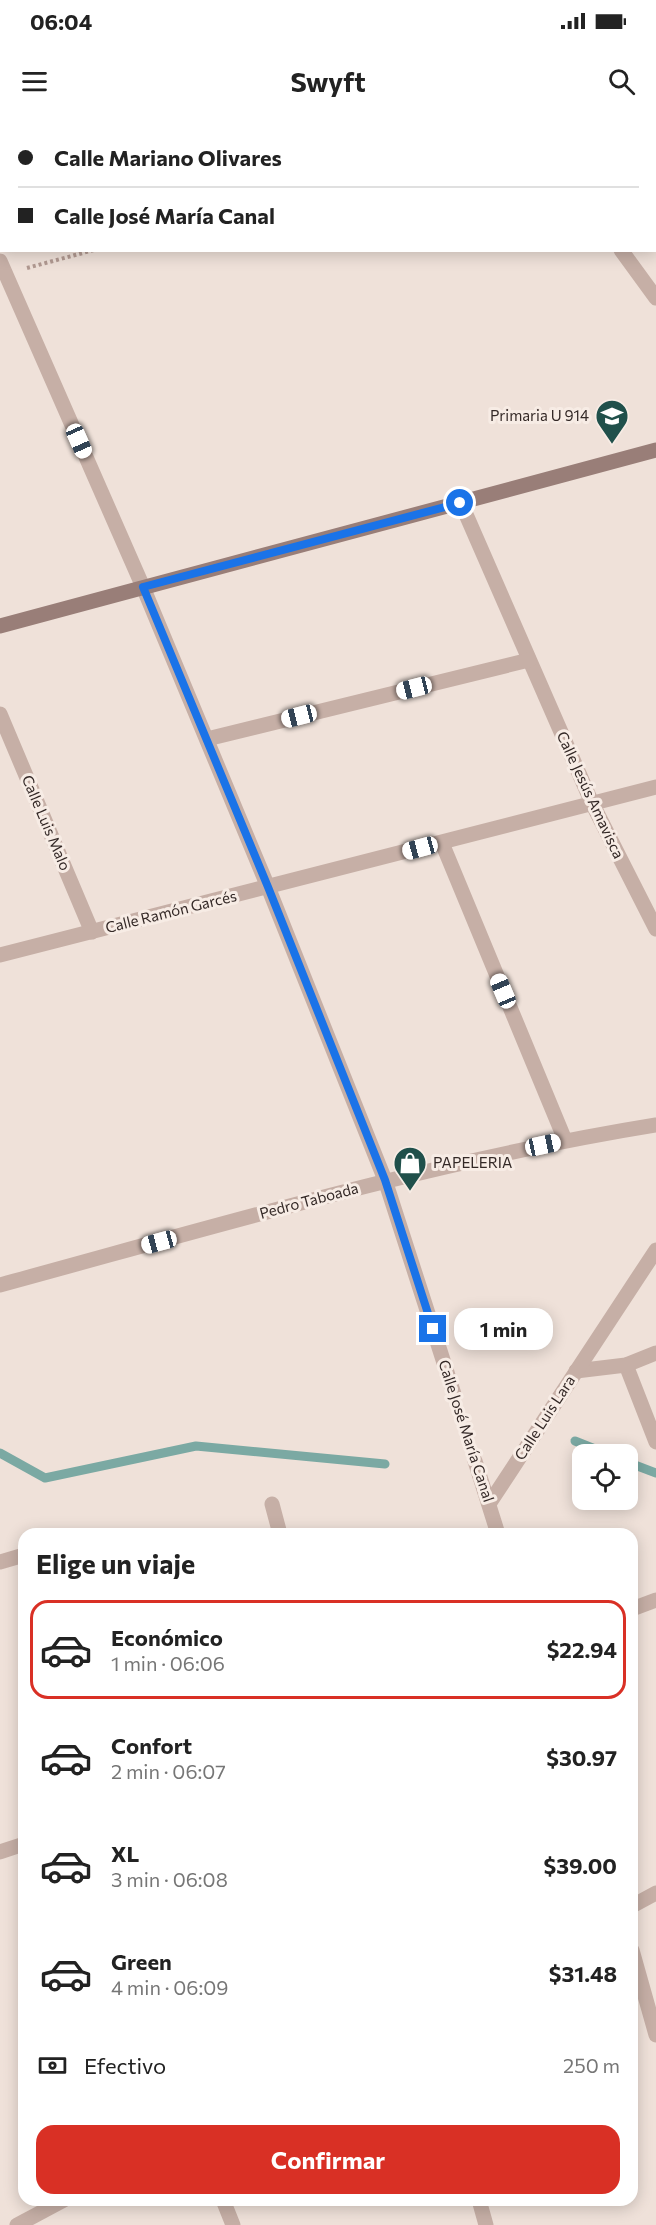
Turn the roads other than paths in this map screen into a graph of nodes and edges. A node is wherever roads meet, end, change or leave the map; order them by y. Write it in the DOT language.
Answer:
graph roads {
  1 [pos="622,252"];
  2 [pos="2,267"];
  3 [pos="656,298"];
  4 [pos="656,450"];
  5 [pos="460,503"];
  6 [pos="143,587"];
  7 [pos="0,626"];
  8 [pos="529,660"];
  9 [pos="0,714"];
  10 [pos="207,739"];
  11 [pos="656,787"];
  12 [pos="592,803"];
  13 [pos="441,843"];
  14 [pos="268,887"];
  15 [pos="656,929"];
  16 [pos="92,932"];
  17 [pos="0,955"];
  18 [pos="656,1125"];
  19 [pos="565,1140"];
  20 [pos="385,1180"];
  21 [pos="656,1250"];
  22 [pos="0,1285"];
  23 [pos="656,1353"];
  24 [pos="626,1365"];
  25 [pos="576,1371"];
  26 [pos="454,1394"];
  27 [pos="656,1442"];
  28 [pos="475,1461"];
  29 [pos="272,1504"];
  30 [pos="489,1504"];
  31 [pos="278,1528"];
  32 [pos="496,1528"];
  33 [pos="18,1557"];
  34 [pos="0,1562"];
  35 [pos="656,1600"];
  36 [pos="638,1607"];
  37 [pos="18,1846"];
  38 [pos="0,1852"];
  39 [pos="656,1893"];
  40 [pos="638,1903"];
  41 [pos="638,1971"];
  42 [pos="656,2035"];
  43 [pos="53,2206"];
  44 [pos="225,2206"];
  45 [pos="481,2206"];
  46 [pos="17,2225"];
  47 [pos="232,2225"];
  48 [pos="486,2225"];
  1 -- 3 [label="street"];
  2 -- 6 [label="street, Calle José María Canal"];
  4 -- 5 [label="street"];
  5 -- 6 [label="street"];
  5 -- 8 [label="street, Calle Jesús Amavisca"];
  6 -- 7 [label="street"];
  6 -- 10 [label="street, Calle José María Canal"];
  8 -- 10 [label="street"];
  8 -- 12 [label="street, Calle Jesús Amavisca"];
  9 -- 16 [label="street, Calle Luis Malo"];
  10 -- 14 [label="street, Calle José María Canal"];
  11 -- 12 [label="street, Calle Ramón Garcés"];
  12 -- 13 [label="street, Calle Ramón Garcés"];
  12 -- 15 [label="street, Calle Jesús Amavisca"];
  13 -- 14 [label="street, Calle Ramón Garcés"];
  13 -- 19 [label="street"];
  14 -- 16 [label="street, Calle Ramón Garcés"];
  14 -- 20 [label="street, Calle José María Canal"];
  16 -- 17 [label="street, Calle Ramón Garcés"];
  18 -- 19 [label="street, Pedro Taboada"];
  19 -- 20 [label="street, Pedro Taboada"];
  20 -- 22 [label="street, Pedro Taboada"];
  20 -- 26 [label="street, Calle José María Canal"];
  21 -- 25 [label="street"];
  23 -- 24 [label="street, Calle Luis Lara"];
  24 -- 25 [label="street, Calle Luis Lara"];
  24 -- 27 [label="street"];
  25 -- 30 [label="street, Calle Luis Lara"];
  28 -- 30 [label="street, Calle José María Canal"];
  29 -- 31 [label="street"];
  30 -- 32 [label="street, Calle José María Canal"];
  33 -- 34 [label="street"];
  35 -- 36 [label="street"];
  37 -- 38 [label="street"];
  39 -- 40 [label="street"];
  41 -- 42 [label="street"];
  43 -- 46 [label="street"];
  44 -- 47 [label="street"];
  45 -- 48 [label="street"];
}
